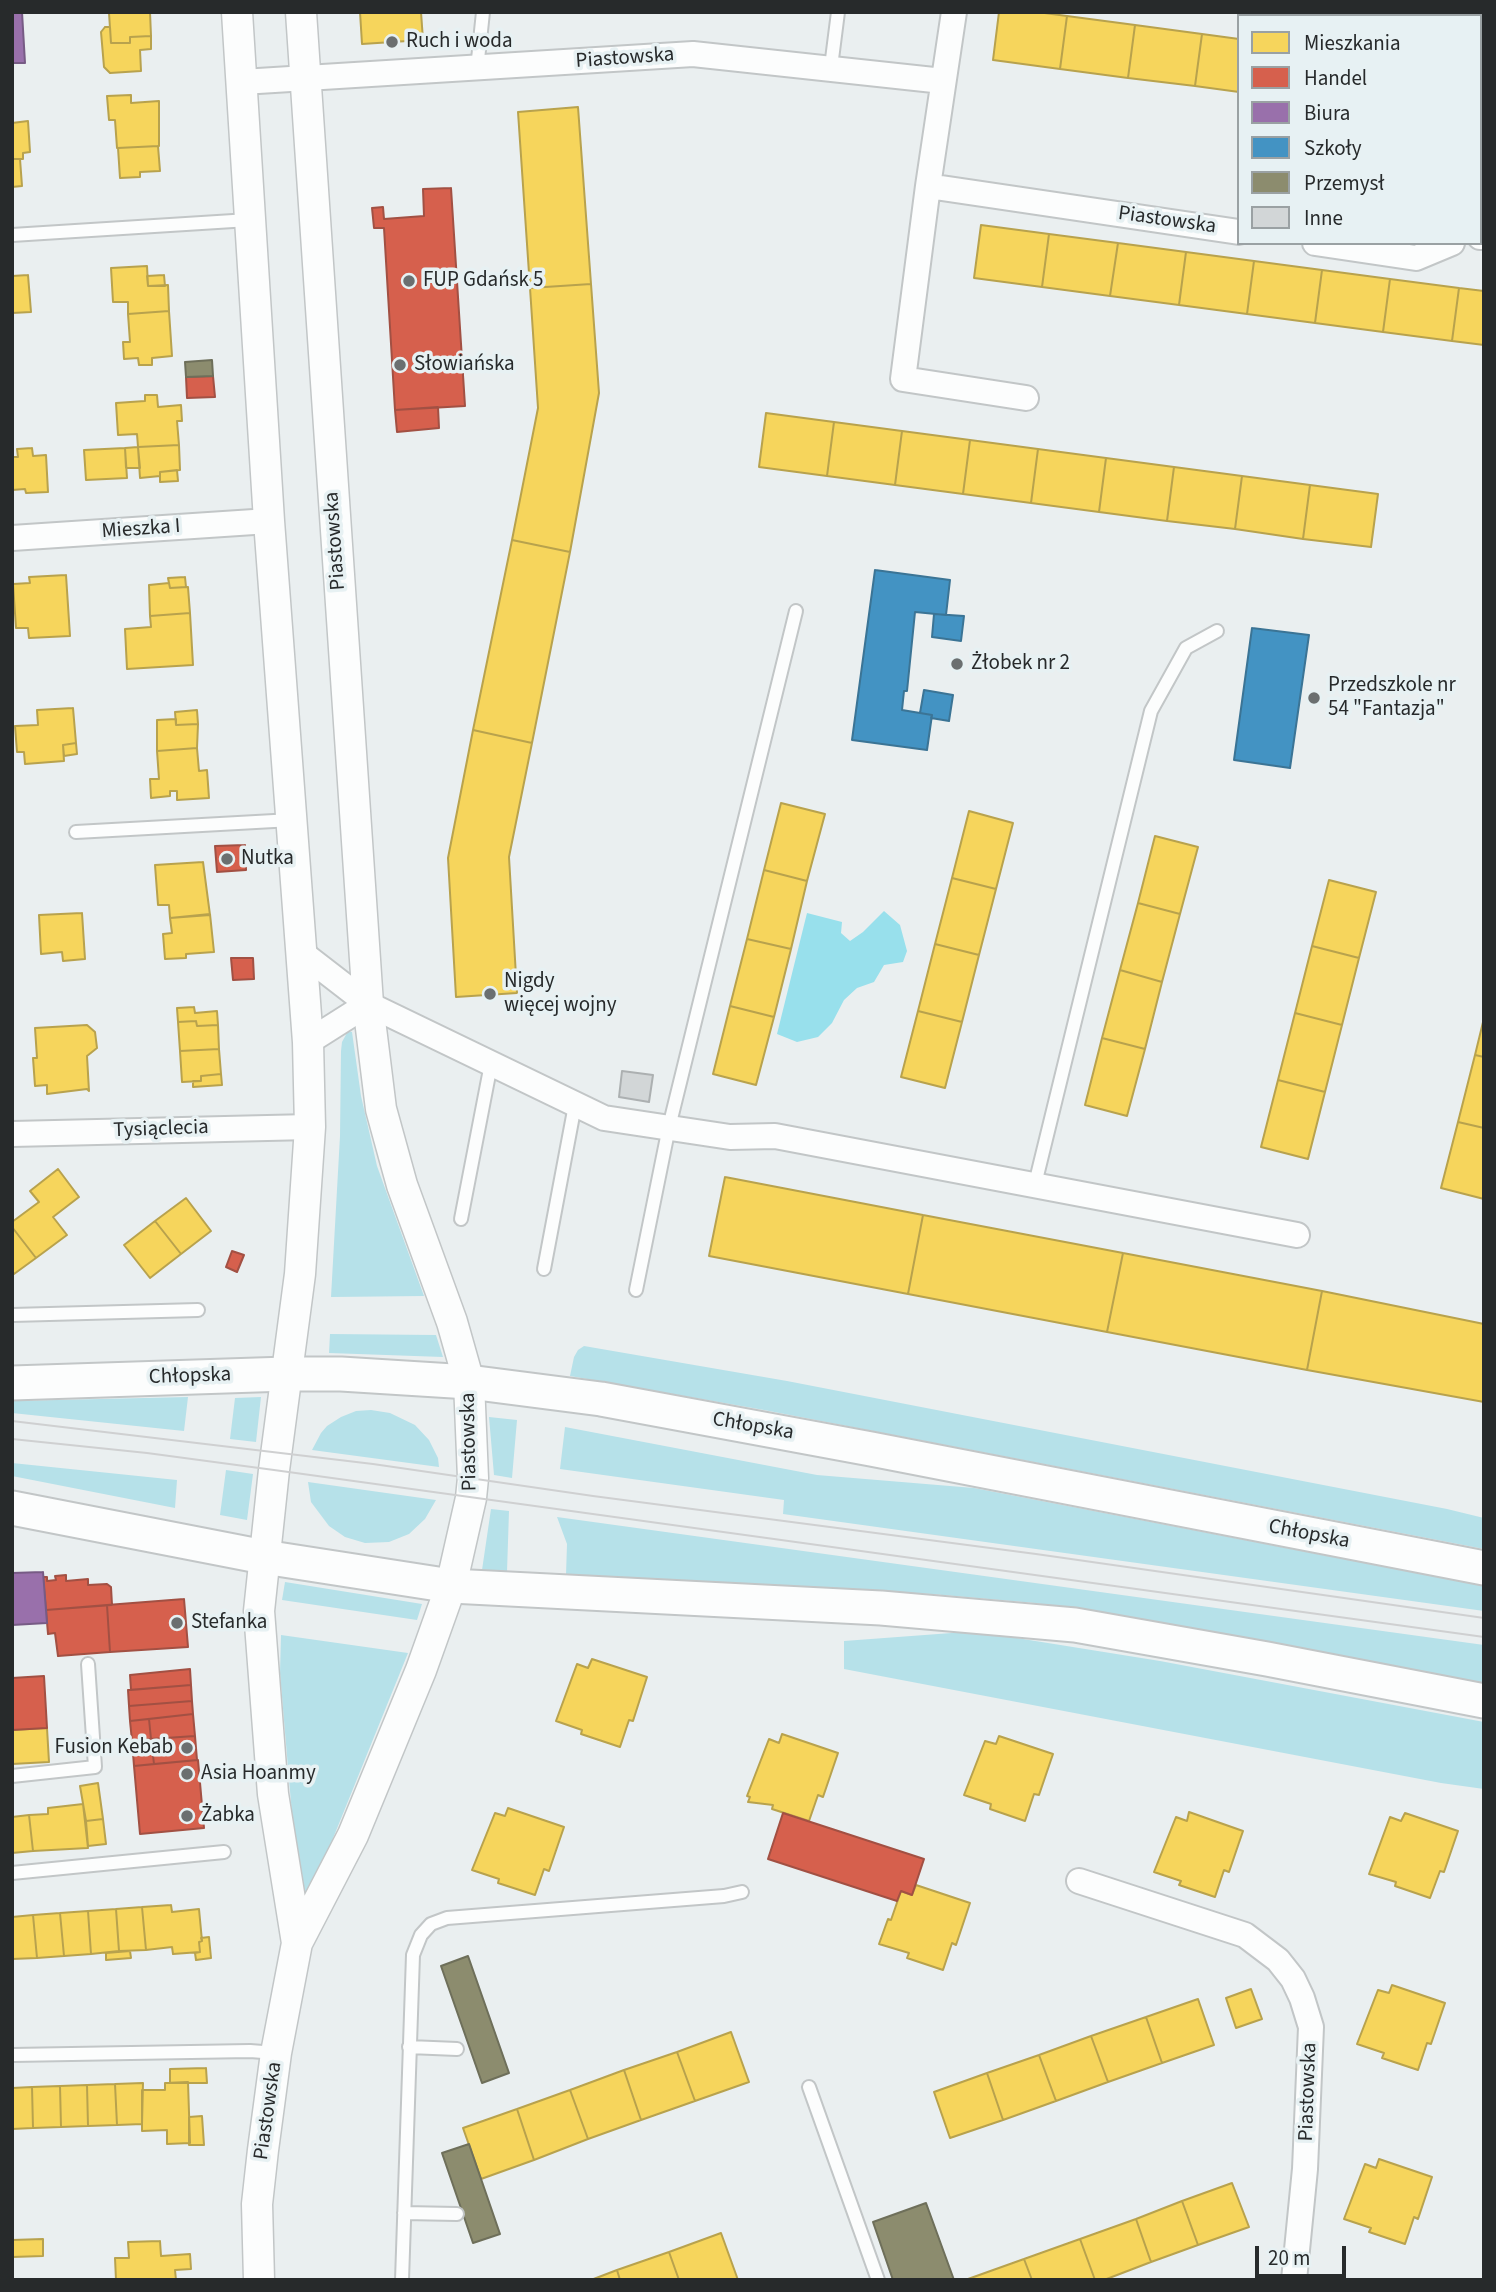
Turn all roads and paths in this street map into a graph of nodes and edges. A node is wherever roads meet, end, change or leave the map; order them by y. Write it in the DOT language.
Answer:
graph roads {
  1 [pos="237,12"];
  2 [pos="300,12"];
  3 [pos="482,12"];
  4 [pos="838,12"];
  5 [pos="954,12"];
  6 [pos="831,68"];
  7 [pos="477,69"];
  8 [pos="305,77"];
  9 [pos="943,81"];
  10 [pos="242,82"];
  11 [pos="928,186"];
  12 [pos="251,219"];
  13 [pos="1237,232"];
  14 [pos="12,235"];
  15 [pos="1328,245"];
  16 [pos="1447,245"];
  17 [pos="1026,398"];
  18 [pos="269,521"];
  19 [pos="12,538"];
  20 [pos="796,611"];
  21 [pos="1217,631"];
  22 [pos="292,820"];
  23 [pos="76,832"];
  24 [pos="302,953"];
  25 [pos="368,1004"];
  26 [pos="308,1042"];
  27 [pos="491,1064"];
  28 [pos="575,1105"];
  29 [pos="310,1127"];
  30 [pos="669,1127"];
  31 [pos="12,1134"];
  32 [pos="1035,1184"];
  33 [pos="461,1219"];
  34 [pos="1297,1235"];
  35 [pos="544,1269"];
  36 [pos="636,1290"];
  37 [pos="198,1310"];
  38 [pos="12,1315"];
  39 [pos="287,1374"];
  40 [pos="469,1382"];
  41 [pos="12,1383"];
  42 [pos="12,1508"];
  43 [pos="264,1557"];
  44 [pos="1484,1569"];
  45 [pos="451,1586"];
  46 [pos="88,1664"];
  47 [pos="1484,1701"];
  48 [pos="12,1776"];
  49 [pos="224,1852"];
  50 [pos="12,1873"];
  51 [pos="1079,1881"];
  52 [pos="742,1892"];
  53 [pos="297,1943"];
  54 [pos="409,2048"];
  55 [pos="457,2049"];
  56 [pos="276,2053"];
  57 [pos="12,2056"];
  58 [pos="809,2087"];
  59 [pos="404,2213"];
  60 [pos="457,2214"];
  61 [pos="259,2280"];
  62 [pos="402,2280"];
  63 [pos="878,2280"];
  64 [pos="1294,2280"];
  1 -- 10 [label="street, Piastowska"];
  2 -- 8 [label="street, Piastowska"];
  3 -- 7 [label="lane"];
  4 -- 6 [label="lane"];
  5 -- 9 [label="street"];
  6 -- 7 [label="street, Piastowska"];
  6 -- 9 [label="street, Piastowska"];
  7 -- 8 [label="street, Piastowska"];
  8 -- 10 [label="street, Piastowska"];
  8 -- 25 [label="street, Piastowska"];
  9 -- 11 [label="street"];
  10 -- 12 [label="street, Piastowska"];
  11 -- 13 [label="street, Piastowska"];
  11 -- 17 [label="street"];
  12 -- 14 [label="lane"];
  12 -- 18 [label="street, Piastowska"];
  15 -- 16 [label="street"];
  18 -- 19 [label="street, Mieszka I"];
  18 -- 22 [label="street, Piastowska"];
  20 -- 30 [label="lane"];
  21 -- 32 [label="lane"];
  22 -- 23 [label="lane"];
  22 -- 24 [label="street, Piastowska"];
  24 -- 25 [label="street"];
  24 -- 26 [label="street, Piastowska"];
  25 -- 26 [label="street"];
  25 -- 27 [label="street"];
  25 -- 40 [label="street, Piastowska"];
  26 -- 29 [label="street, Piastowska"];
  27 -- 28 [label="street"];
  27 -- 33 [label="lane"];
  28 -- 30 [label="street"];
  28 -- 35 [label="lane"];
  29 -- 31 [label="street, Tysiąclecia"];
  29 -- 39 [label="street, Piastowska"];
  30 -- 32 [label="street"];
  30 -- 36 [label="lane"];
  32 -- 34 [label="street"];
  37 -- 38 [label="lane"];
  39 -- 40 [label="main road, Chłopska"];
  39 -- 41 [label="main road, Chłopska"];
  39 -- 43 [label="street, Piastowska"];
  40 -- 44 [label="main road, Chłopska"];
  40 -- 45 [label="street, Piastowska"];
  42 -- 43 [label="main road"];
  43 -- 45 [label="main road"];
  43 -- 53 [label="street, Piastowska"];
  45 -- 47 [label="main road"];
  45 -- 53 [label="street, Piastowska"];
  46 -- 48 [label="lane"];
  49 -- 50 [label="lane"];
  51 -- 64 [label="street, Piastowska"];
  52 -- 54 [label="lane"];
  53 -- 56 [label="street, Piastowska"];
  54 -- 55 [label="lane"];
  54 -- 59 [label="lane"];
  56 -- 57 [label="lane"];
  56 -- 61 [label="street, Piastowska"];
  58 -- 63 [label="lane"];
  59 -- 60 [label="lane"];
  59 -- 62 [label="lane"];
}
